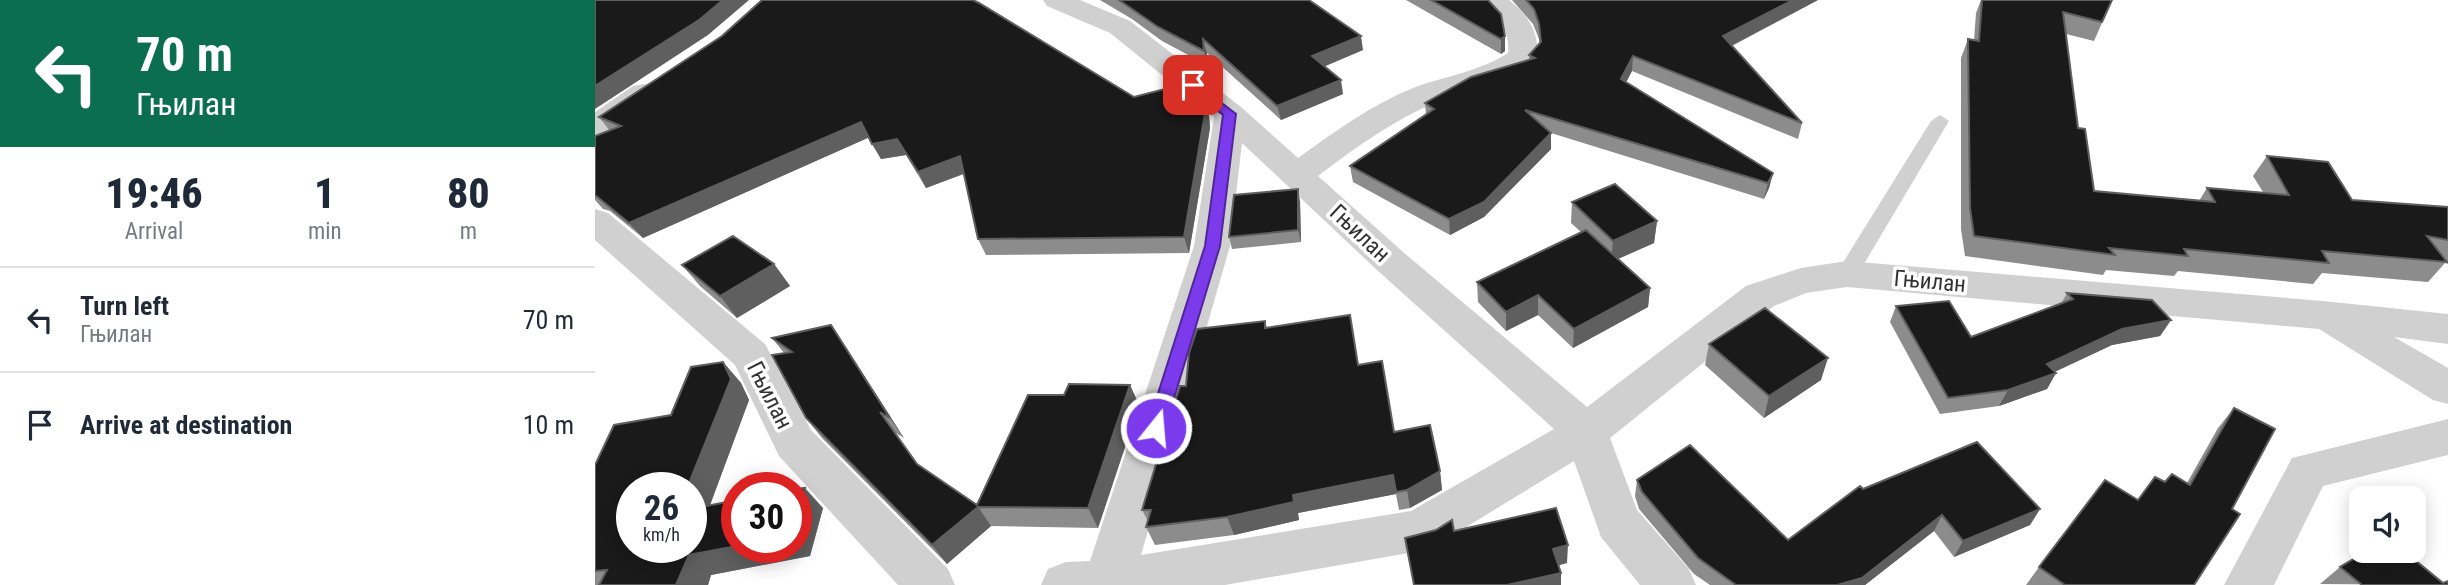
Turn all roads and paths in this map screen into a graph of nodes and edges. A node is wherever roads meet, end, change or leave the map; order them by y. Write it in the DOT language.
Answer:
graph roads {
  1 [pos="1057,0"];
  2 [pos="1492,0"];
  3 [pos="663,80"];
  4 [pos="1230,114"];
  5 [pos="1940,121"];
  6 [pos="595,125"];
  7 [pos="1297,175"];
  8 [pos="595,221"];
  9 [pos="1847,274"];
  10 [pos="2323,315"];
  11 [pos="2448,329"];
  12 [pos="2448,388"];
  13 [pos="1586,432"];
  14 [pos="2448,437"];
  15 [pos="1093,584"];
  16 [pos="930,585"];
  17 [pos="1671,585"];
  18 [pos="2249,585"];
  1 -- 4 [label="street, Гњилан"];
  2 -- 7 [label="street"];
  3 -- 6 [label="street"];
  4 -- 7 [label="street, Гњилан"];
  4 -- 15 [label="street"];
  5 -- 9 [label="lane"];
  7 -- 13 [label="street, Гњилан"];
  8 -- 16 [label="street, Гњилан"];
  9 -- 10 [label="street, Гњилан"];
  9 -- 13 [label="street, Гњилан"];
  10 -- 11 [label="street, Гњилан"];
  10 -- 12 [label="street, Гњилан"];
  13 -- 15 [label="street"];
  13 -- 17 [label="street, Гњилан"];
  14 -- 18 [label="street"];
}
